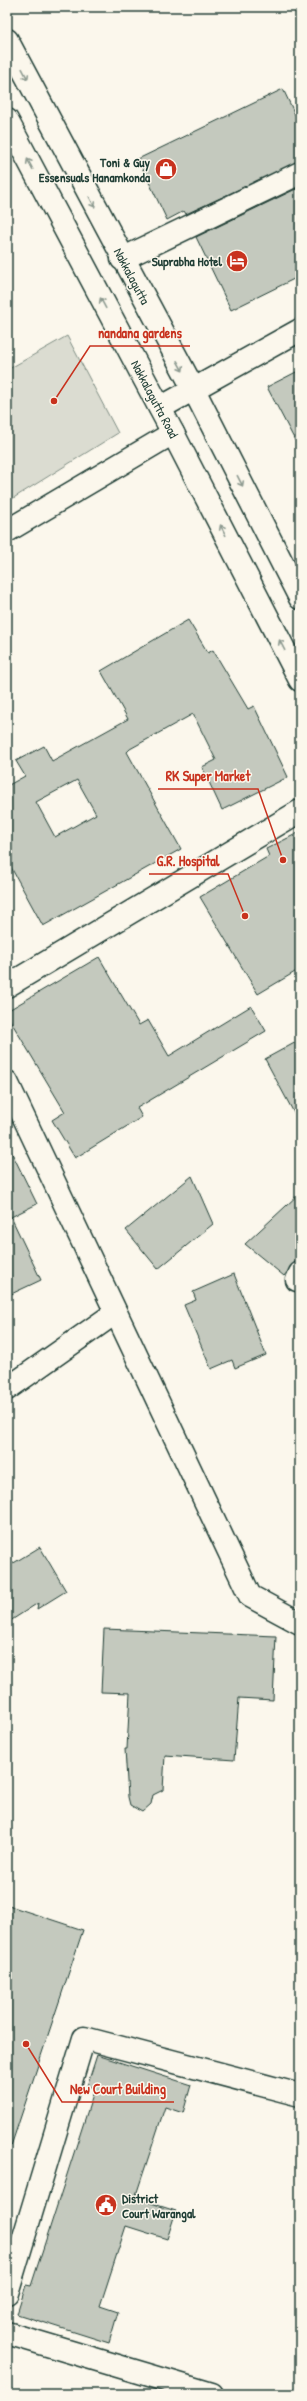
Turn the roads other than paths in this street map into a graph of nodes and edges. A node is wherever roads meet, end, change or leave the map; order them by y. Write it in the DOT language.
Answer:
graph roads {
  1 [pos="7,40"];
  2 [pos="7,120"];
  3 [pos="300,173"];
  4 [pos="122,259"];
  5 [pos="300,330"];
  6 [pos="194,390"];
  7 [pos="160,408"];
  8 [pos="174,433"];
  9 [pos="7,530"];
  10 [pos="300,598"];
  11 [pos="300,680"];
  12 [pos="300,811"];
  13 [pos="7,986"];
  14 [pos="7,1082"];
  15 [pos="115,1313"];
  16 [pos="7,1389"];
  17 [pos="300,1623"];
  18 [pos="300,2095"];
  19 [pos="7,2293"];
  20 [pos="7,2333"];
  21 [pos="212,2394"];
  1 -- 4 [label="street, Nakkalagutta, one-way"];
  7 -- 2 [label="street, Nakkalagutta Road, one-way"];
  3 -- 4 [label="street"];
  4 -- 6 [label="street, Nakkalagutta, one-way"];
  5 -- 6 [label="street"];
  6 -- 7 [label="street"];
  6 -- 10 [label="street, Nakkalagutta, one-way"];
  7 -- 8 [label="street, Nakkalagutta Road"];
  8 -- 9 [label="street"];
  11 -- 8 [label="street, Nakkalagutta Road, one-way"];
  12 -- 13 [label="street"];
  14 -- 15 [label="street"];
  15 -- 16 [label="street"];
  15 -- 17 [label="street"];
  18 -- 19 [label="street"];
  20 -- 21 [label="street"];
}
